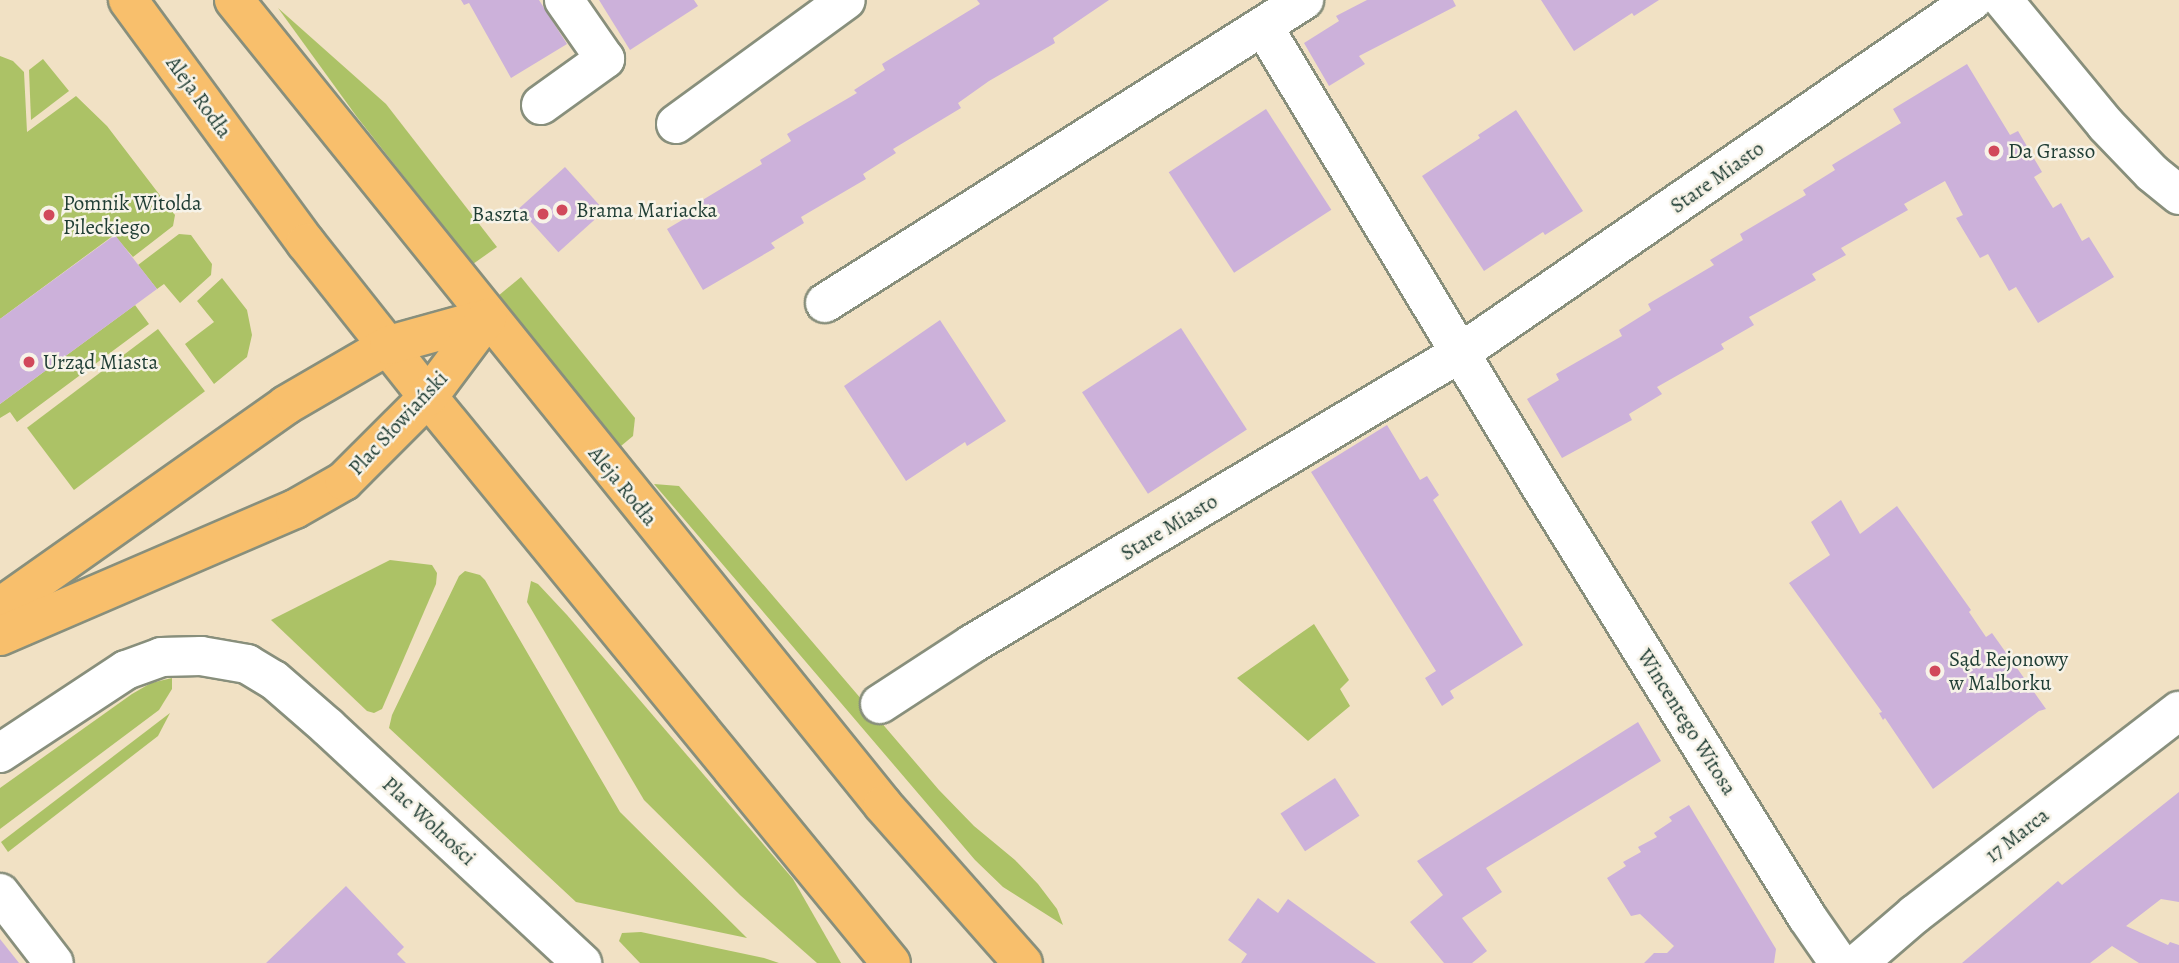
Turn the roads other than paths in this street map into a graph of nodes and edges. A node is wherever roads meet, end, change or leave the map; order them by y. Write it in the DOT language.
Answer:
graph roads {
  1 [pos="128,0"];
  2 [pos="234,0"];
  3 [pos="564,0"];
  4 [pos="846,0"];
  5 [pos="1304,0"];
  6 [pos="1973,0"];
  7 [pos="2003,0"];
  8 [pos="1263,26"];
  9 [pos="541,105"];
  10 [pos="676,124"];
  11 [pos="2179,195"];
  12 [pos="825,303"];
  13 [pos="487,318"];
  14 [pos="388,345"];
  15 [pos="1460,354"];
  16 [pos="428,397"];
  17 [pos="0,607"];
  18 [pos="0,636"];
  19 [pos="880,704"];
  20 [pos="2179,711"];
  21 [pos="0,753"];
  22 [pos="0,893"];
  23 [pos="54,963"];
  24 [pos="582,963"];
  25 [pos="891,963"];
  26 [pos="1023,963"];
  27 [pos="1839,963"];
  28 [pos="1858,963"];
  1 -- 14 [label="main road, Aleja Rodła"];
  2 -- 13 [label="main road, Aleja Rodła"];
  3 -- 9 [label="street"];
  4 -- 10 [label="street"];
  5 -- 8 [label="street"];
  6 -- 15 [label="street, Stare Miasto"];
  7 -- 11 [label="street"];
  8 -- 12 [label="street"];
  8 -- 15 [label="street"];
  13 -- 14 [label="main road"];
  13 -- 16 [label="main road, Plac Słowiański"];
  13 -- 26 [label="main road, Aleja Rodła"];
  14 -- 16 [label="main road, Aleja Rodła"];
  14 -- 17 [label="main road"];
  15 -- 19 [label="street, Stare Miasto"];
  15 -- 27 [label="street, Wincentego Witosa"];
  16 -- 18 [label="main road, Plac Słowiański"];
  16 -- 25 [label="main road, Aleja Rodła"];
  20 -- 28 [label="street, 17 Marca"];
  21 -- 24 [label="street, Plac Wolności"];
  22 -- 23 [label="street"];
}
